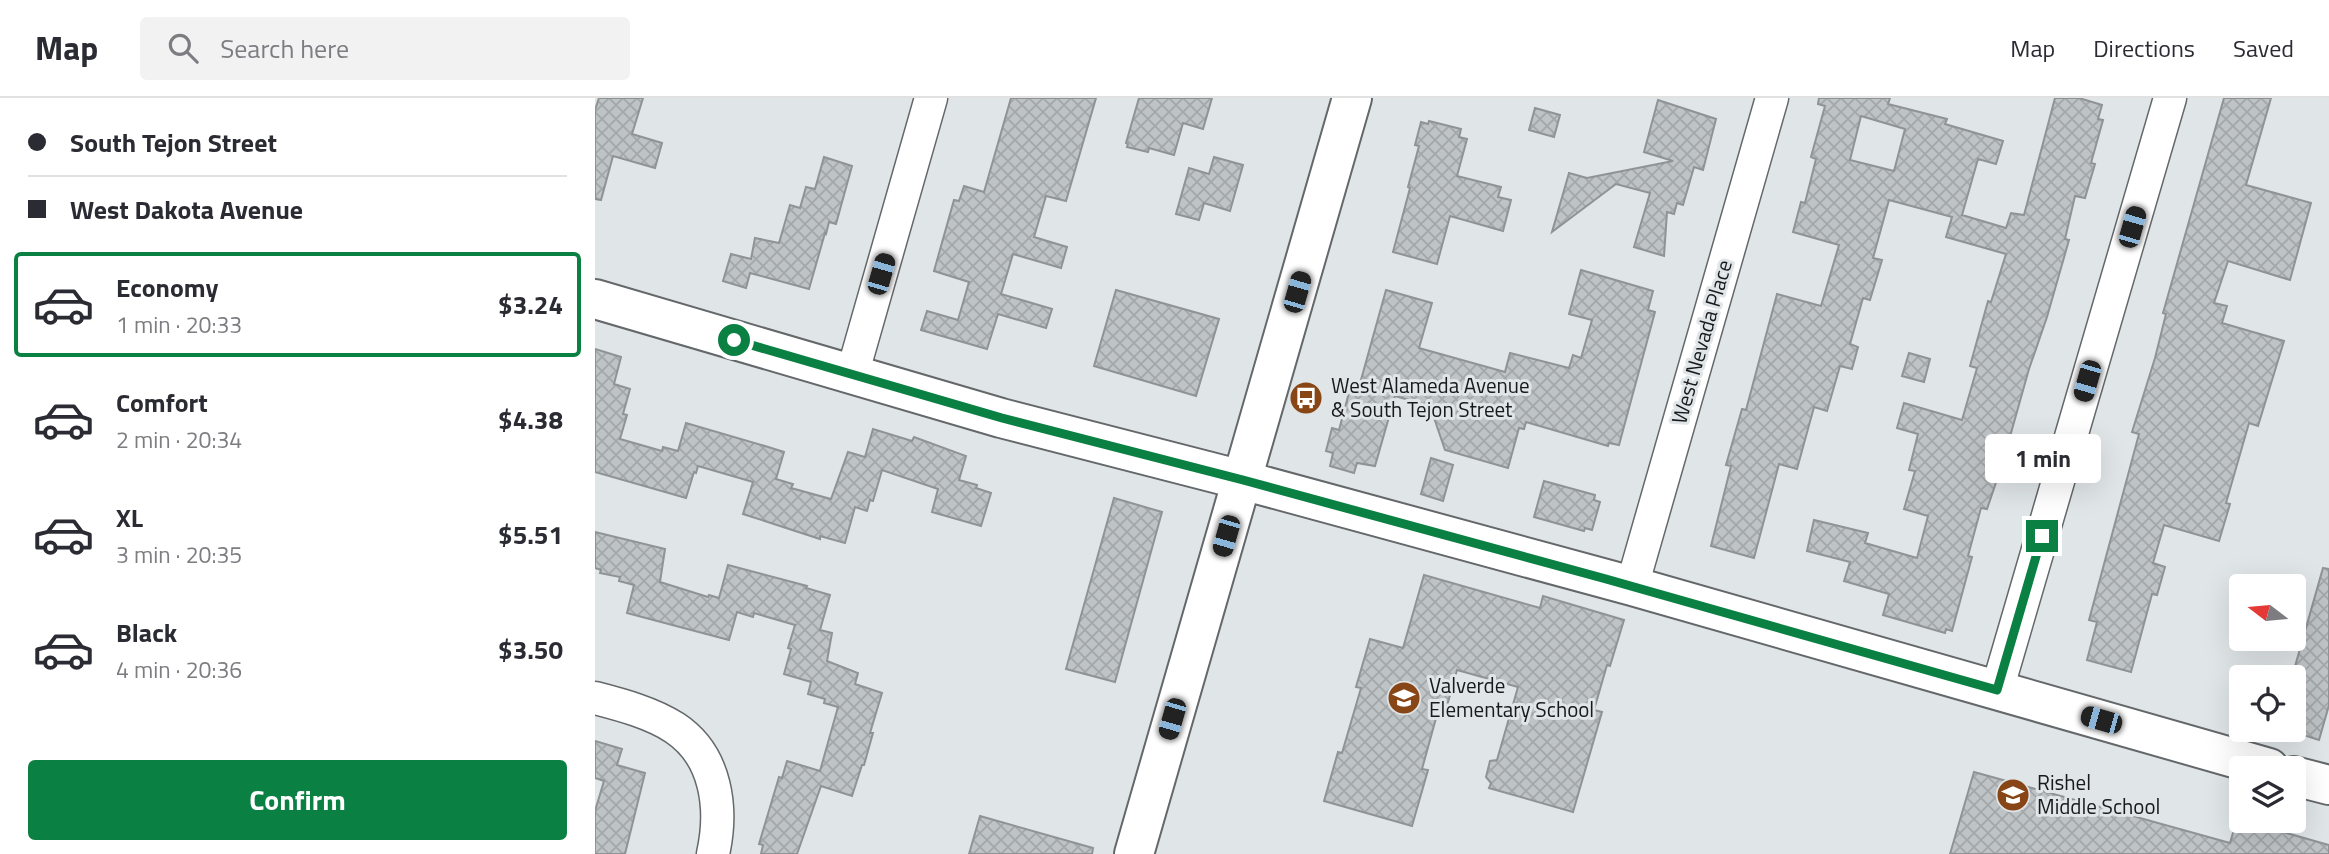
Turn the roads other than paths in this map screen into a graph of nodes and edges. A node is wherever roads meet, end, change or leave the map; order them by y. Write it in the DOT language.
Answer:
graph roads {
  1 [pos="931,98"];
  2 [pos="1352,98"];
  3 [pos="1772,98"];
  4 [pos="2170,98"];
  5 [pos="595,299"];
  6 [pos="852,375"];
  7 [pos="1243,480"];
  8 [pos="1632,586"];
  9 [pos="1997,690"];
  10 [pos="595,698"];
  11 [pos="2229,757"];
  12 [pos="2306,779"];
  13 [pos="2329,786"];
  14 [pos="713,854"];
  15 [pos="1133,854"];
  1 -- 6 [label="street"];
  2 -- 7 [label="street"];
  3 -- 8 [label="street, West Nevada Place"];
  4 -- 9 [label="street"];
  5 -- 6 [label="street"];
  6 -- 7 [label="street"];
  7 -- 8 [label="street"];
  7 -- 15 [label="street"];
  8 -- 9 [label="street"];
  9 -- 11 [label="street"];
  10 -- 14 [label="street"];
  12 -- 13 [label="street"];
}
